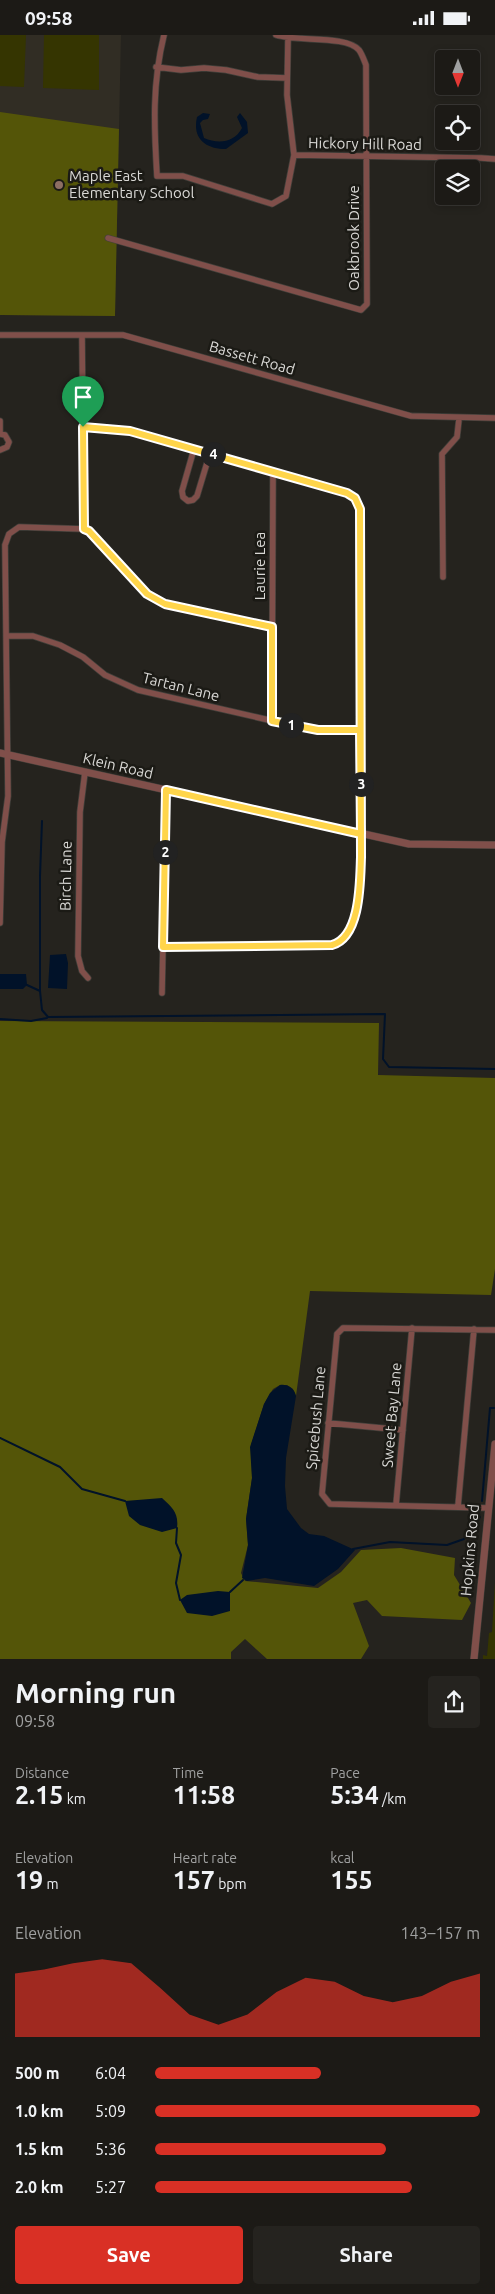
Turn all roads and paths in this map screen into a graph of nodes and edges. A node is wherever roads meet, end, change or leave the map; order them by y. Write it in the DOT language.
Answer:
graph roads {
  1 [pos="164,35"];
  2 [pos="276,35"];
  3 [pos="288,39"];
  4 [pos="156,67"];
  5 [pos="287,78"];
  6 [pos="294,155"];
  7 [pos="366,157"];
  8 [pos="495,159"];
  9 [pos="108,238"];
  10 [pos="0,335"];
  11 [pos="82,335"];
  12 [pos="495,418"];
  13 [pos="458,419"];
  14 [pos="0,421"];
  15 [pos="83,427"];
  16 [pos="0,434"];
  17 [pos="194,449"];
  18 [pos="0,450"];
  19 [pos="210,453"];
  20 [pos="273,471"];
  21 [pos="84,529"];
  22 [pos="443,577"];
  23 [pos="272,627"];
  24 [pos="7,636"];
  25 [pos="272,721"];
  26 [pos="360,730"];
  27 [pos="0,753"];
  28 [pos="8,755"];
  29 [pos="85,772"];
  30 [pos="166,790"];
  31 [pos="361,834"];
  32 [pos="495,845"];
  33 [pos="0,923"];
  34 [pos="163,947"];
  35 [pos="88,978"];
  36 [pos="162,993"];
  37 [pos="412,1328"];
  38 [pos="474,1329"];
  39 [pos="495,1330"];
  40 [pos="328,1423"];
  41 [pos="403,1430"];
  42 [pos="495,1444"];
  43 [pos="396,1505"];
  44 [pos="458,1506"];
  45 [pos="488,1508"];
  46 [pos="474,1659"];
  1 -- 4 [label="street, Hickory Hill Road"];
  2 -- 3 [label="street, Oakbrook Drive"];
  3 -- 5 [label="street, Hickory Hill Road"];
  3 -- 7 [label="street, Oakbrook Drive"];
  4 -- 5 [label="street"];
  4 -- 6 [label="street, Hickory Hill Road"];
  5 -- 6 [label="street, Hickory Hill Road"];
  6 -- 7 [label="street, Hickory Hill Road"];
  7 -- 8 [label="street, Hickory Hill Road"];
  7 -- 9 [label="street, Oakbrook Drive"];
  10 -- 11 [label="street, Bassett Road"];
  11 -- 13 [label="street, Bassett Road"];
  11 -- 15 [label="street"];
  12 -- 13 [label="street, Bassett Road"];
  13 -- 22 [label="street"];
  14 -- 16 [label="street"];
  15 -- 17 [label="street"];
  15 -- 21 [label="street"];
  16 -- 18 [label="street"];
  17 -- 19 [label="street"];
  17 -- 19 [label="street"];
  19 -- 20 [label="street"];
  20 -- 23 [label="street, Laurie Lea"];
  20 -- 26 [label="street"];
  21 -- 23 [label="street"];
  21 -- 24 [label="street"];
  23 -- 25 [label="street, Laurie Lea"];
  24 -- 25 [label="street, Tartan Lane"];
  24 -- 28 [label="street"];
  25 -- 26 [label="street, Tartan Lane"];
  26 -- 31 [label="street"];
  27 -- 28 [label="street, Klein Road"];
  28 -- 29 [label="street, Klein Road"];
  28 -- 33 [label="street"];
  29 -- 30 [label="street, Klein Road"];
  29 -- 35 [label="street, Birch Lane"];
  30 -- 31 [label="street, Klein Road"];
  30 -- 34 [label="street"];
  31 -- 32 [label="street, Klein Road"];
  31 -- 34 [label="street"];
  34 -- 36 [label="street"];
  37 -- 38 [label="street, Spicebush Lane"];
  37 -- 40 [label="street, Spicebush Lane"];
  37 -- 41 [label="street, Sweet Bay Lane"];
  38 -- 39 [label="street, Spicebush Lane"];
  38 -- 44 [label="street"];
  40 -- 41 [label="street"];
  40 -- 43 [label="street, Spicebush Lane"];
  41 -- 43 [label="street, Sweet Bay Lane"];
  42 -- 45 [label="street, Hopkins Road"];
  43 -- 44 [label="street, Spicebush Lane"];
  44 -- 45 [label="street, Spicebush Lane"];
  45 -- 46 [label="street, Hopkins Road"];
}
